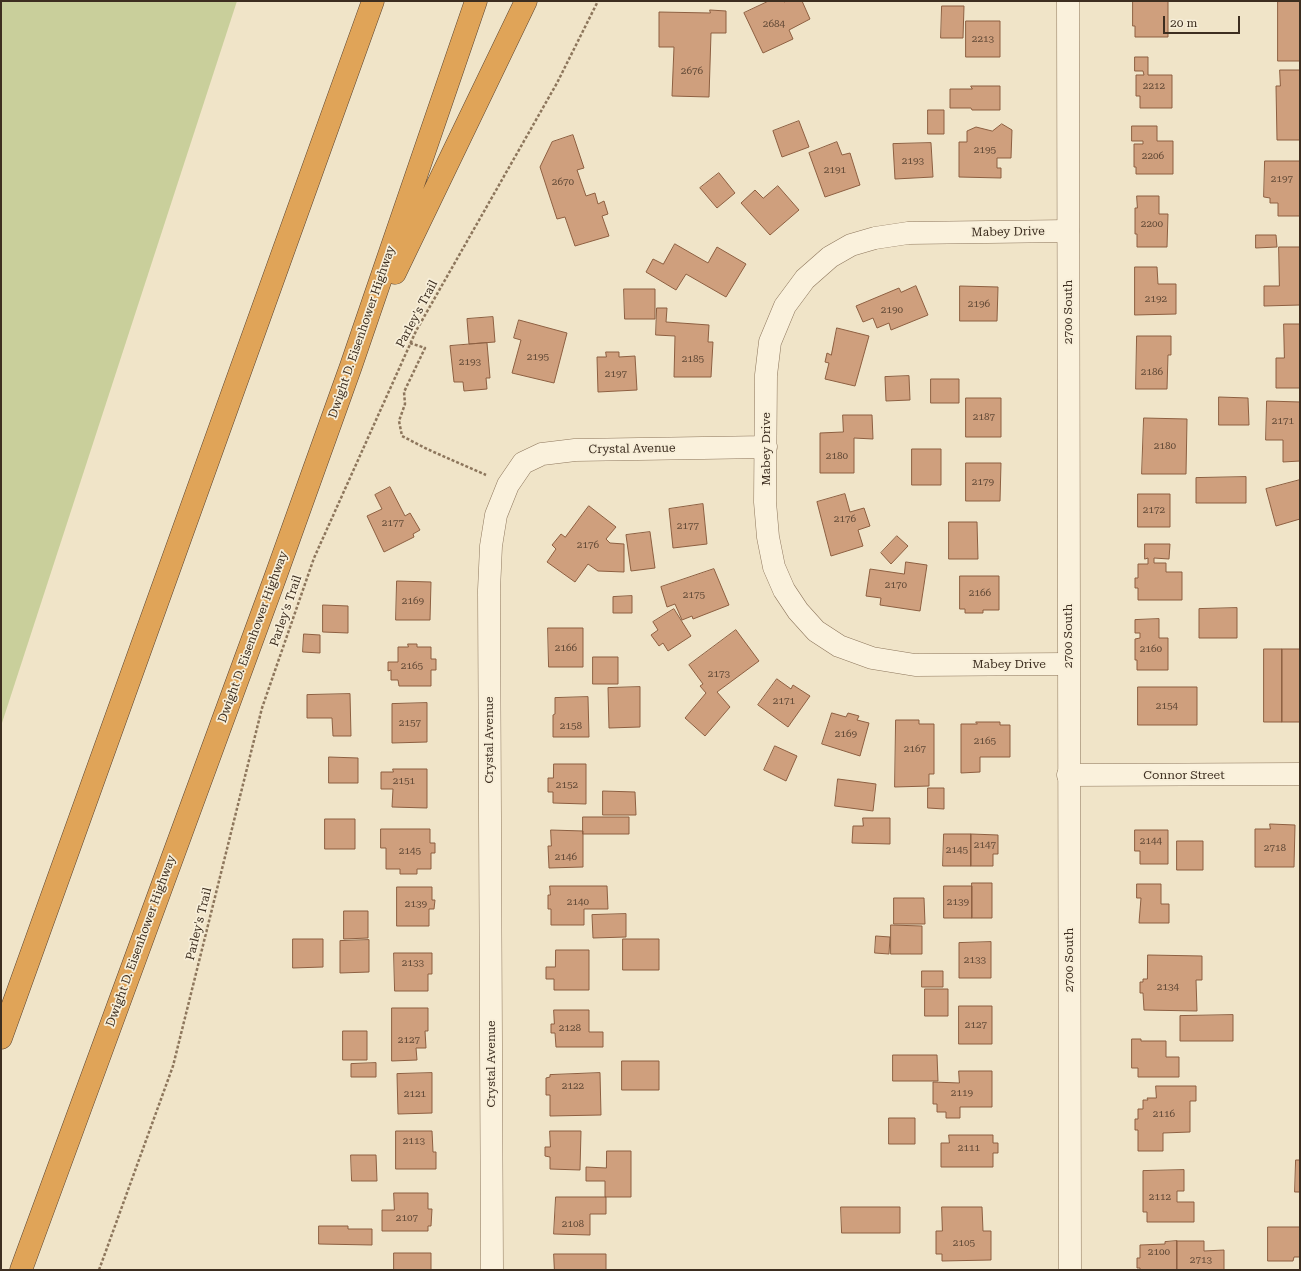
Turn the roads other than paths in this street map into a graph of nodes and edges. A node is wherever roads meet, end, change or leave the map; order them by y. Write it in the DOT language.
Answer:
graph roads {
  1 [pos="373,1"];
  2 [pos="476,1"];
  3 [pos="526,1"];
  4 [pos="1068,1"];
  5 [pos="1068,231"];
  6 [pos="351,366"];
  7 [pos="766,447"];
  8 [pos="1068,664"];
  9 [pos="1300,774"];
  10 [pos="1068,775"];
  11 [pos="1,1038"];
  12 [pos="21,1270"];
  13 [pos="492,1270"];
  14 [pos="1070,1270"];
  1 -- 11 [label="highway"];
  2 -- 6 [label="highway, Dwight D. Eisenhower Highway"];
  3 -- 6 [label="highway"];
  4 -- 5 [label="street, 2700 South"];
  5 -- 7 [label="street, Mabey Drive"];
  5 -- 8 [label="street, 2700 South"];
  6 -- 12 [label="highway, Dwight D. Eisenhower Highway"];
  7 -- 8 [label="street, Mabey Drive"];
  7 -- 13 [label="street, Crystal Avenue"];
  8 -- 10 [label="street, 2700 South"];
  9 -- 10 [label="street, Connor Street"];
  10 -- 14 [label="street, 2700 South"];
}
